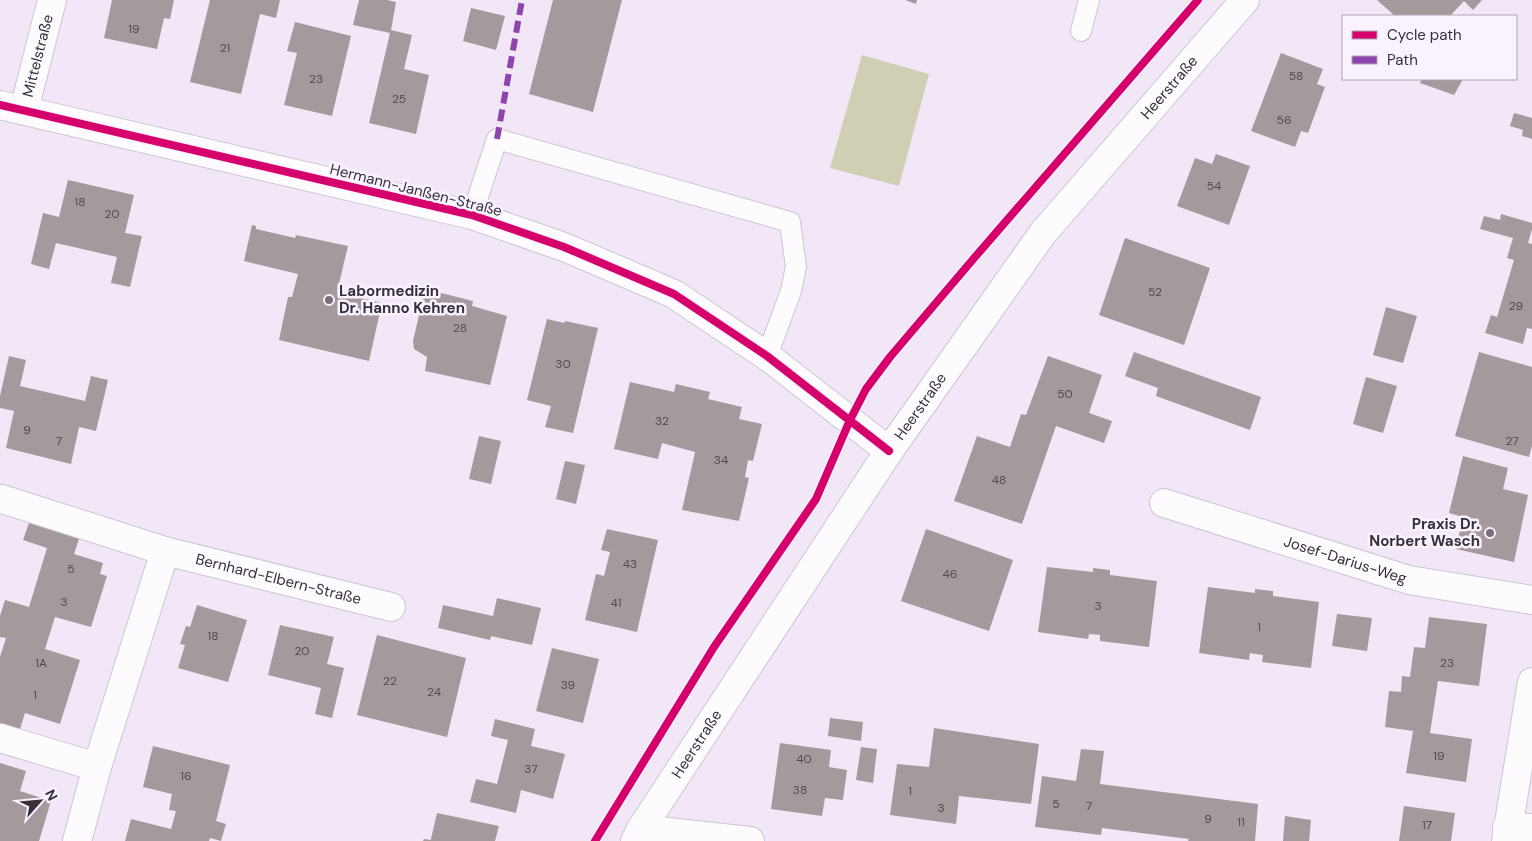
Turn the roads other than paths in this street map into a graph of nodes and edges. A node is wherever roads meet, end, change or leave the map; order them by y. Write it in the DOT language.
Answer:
graph roads {
  1 [pos="52,0"];
  2 [pos="1089,0"];
  3 [pos="1245,0"];
  4 [pos="1081,31"];
  5 [pos="12,108"];
  6 [pos="472,215"];
  7 [pos="767,356"];
  8 [pos="889,451"];
  9 [pos="2,499"];
  10 [pos="1164,503"];
  11 [pos="166,552"];
  12 [pos="1532,600"];
  13 [pos="390,607"];
  14 [pos="1532,682"];
  15 [pos="0,738"];
  16 [pos="97,767"];
  17 [pos="1515,832"];
  18 [pos="638,835"];
  19 [pos="77,841"];
  20 [pos="750,841"];
  1 -- 5 [label="street, Mittelstraße"];
  2 -- 4 [label="lane"];
  3 -- 8 [label="street, Heerstraße"];
  5 -- 6 [label="street, Hermann-Janßen-Straße"];
  6 -- 7 [label="street, Hermann-Janßen-Straße"];
  6 -- 7 [label="lane"];
  7 -- 8 [label="street, Hermann-Janßen-Straße"];
  8 -- 18 [label="street, Heerstraße"];
  9 -- 11 [label="street, Bernhard-Elbern-Straße"];
  10 -- 12 [label="street, Josef-Darius-Weg"];
  11 -- 13 [label="street, Bernhard-Elbern-Straße"];
  11 -- 16 [label="street"];
  14 -- 17 [label="street"];
  15 -- 16 [label="street"];
  16 -- 19 [label="street"];
  18 -- 20 [label="street"];
}
